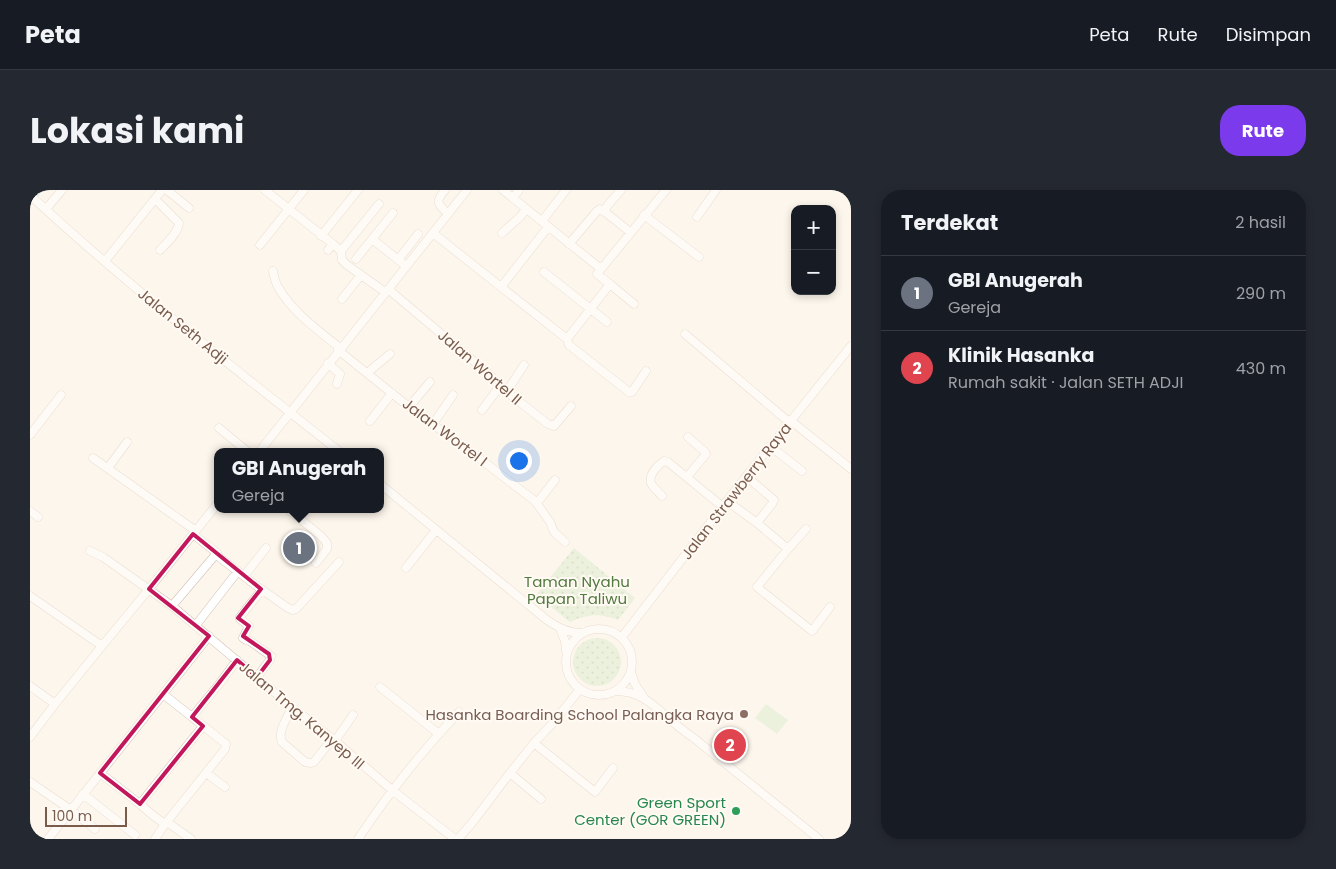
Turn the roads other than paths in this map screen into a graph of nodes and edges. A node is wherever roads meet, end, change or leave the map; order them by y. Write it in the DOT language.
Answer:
graph roads {
  1 [pos="62,190"];
  2 [pos="162,190"];
  3 [pos="167,190"];
  4 [pos="304,190"];
  5 [pos="358,190"];
  6 [pos="445,190"];
  7 [pos="467,190"];
  8 [pos="503,190"];
  9 [pos="520,190"];
  10 [pos="566,190"];
  11 [pos="621,190"];
  12 [pos="666,190"];
  13 [pos="716,190"];
  14 [pos="269,191"];
  15 [pos="33,198"];
  16 [pos="513,198"];
  17 [pos="155,199"];
  18 [pos="379,204"];
  19 [pos="189,208"];
  20 [pos="46,209"];
  21 [pos="290,209"];
  22 [pos="526,209"];
  23 [pos="605,212"];
  24 [pos="392,213"];
  25 [pos="448,214"];
  26 [pos="644,216"];
  27 [pos="697,217"];
  28 [pos="542,221"];
  29 [pos="548,227"];
  30 [pos="630,232"];
  31 [pos="433,233"];
  32 [pos="502,233"];
  33 [pos="418,234"];
  34 [pos="321,236"];
  35 [pos="372,239"];
  36 [pos="569,244"];
  37 [pos="260,245"];
  38 [pos="160,250"];
  39 [pos="341,251"];
  40 [pos="699,258"];
  41 [pos="356,260"];
  42 [pos="398,260"];
  43 [pos="105,261"];
  44 [pos="406,266"];
  45 [pos="601,269"];
  46 [pos="273,271"];
  47 [pos="544,272"];
  48 [pos="361,275"];
  49 [pos="610,284"];
  50 [pos="501,287"];
  51 [pos="387,290"];
  52 [pos="342,300"];
  53 [pos="634,304"];
  54 [pos="590,310"];
  55 [pos="607,322"];
  56 [pos="685,334"];
  57 [pos="567,339"];
  58 [pos="851,346"];
  59 [pos="339,349"];
  60 [pos="390,354"];
  61 [pos="328,363"];
  62 [pos="524,365"];
  63 [pos="646,371"];
  64 [pos="367,373"];
  65 [pos="430,382"];
  66 [pos="337,384"];
  67 [pos="503,389"];
  68 [pos="392,393"];
  69 [pos="61,395"];
  70 [pos="453,395"];
  71 [pos="571,406"];
  72 [pos="409,407"];
  73 [pos="482,410"];
  74 [pos="290,412"];
  75 [pos="370,421"];
  76 [pos="789,421"];
  77 [pos="433,424"];
  78 [pos="219,428"];
  79 [pos="30,434"];
  80 [pos="688,437"];
  81 [pos="127,442"];
  82 [pos="770,446"];
  83 [pos="243,448"];
  84 [pos="262,448"];
  85 [pos="335,448"];
  86 [pos="93,458"];
  87 [pos="108,468"];
  88 [pos="851,469"];
  89 [pos="802,471"];
  90 [pos="746,476"];
  91 [pos="687,477"];
  92 [pos="555,480"];
  93 [pos="384,487"];
  94 [pos="662,496"];
  95 [pos="537,503"];
  96 [pos="725,504"];
  97 [pos="214,508"];
  98 [pos="30,511"];
  99 [pos="293,513"];
  100 [pos="38,517"];
  101 [pos="757,523"];
  102 [pos="806,529"];
  103 [pos="436,530"];
  104 [pos="194,532"];
  105 [pos="565,542"];
  106 [pos="266,548"];
  107 [pos="788,549"];
  108 [pos="90,551"];
  109 [pos="217,553"];
  110 [pos="339,562"];
  111 [pos="316,563"];
  112 [pos="406,568"];
  113 [pos="241,574"];
  114 [pos="149,589"];
  115 [pos="261,589"];
  116 [pos="30,596"];
  117 [pos="172,606"];
  118 [pos="830,607"];
  119 [pos="196,625"];
  120 [pos="560,629"];
  121 [pos="582,633"];
  122 [pos="209,636"];
  123 [pos="622,637"];
  124 [pos="102,646"];
  125 [pos="566,654"];
  126 [pos="237,660"];
  127 [pos="631,672"];
  128 [pos="257,678"];
  129 [pos="30,686"];
  130 [pos="380,688"];
  131 [pos="580,689"];
  132 [pos="615,691"];
  133 [pos="163,694"];
  134 [pos="644,698"];
  135 [pos="55,704"];
  136 [pos="292,707"];
  137 [pos="459,712"];
  138 [pos="353,715"];
  139 [pos="192,717"];
  140 [pos="204,726"];
  141 [pos="438,734"];
  142 [pos="30,737"];
  143 [pos="334,740"];
  144 [pos="534,743"];
  145 [pos="613,768"];
  146 [pos="100,773"];
  147 [pos="206,773"];
  148 [pos="510,773"];
  149 [pos="30,782"];
  150 [pos="225,787"];
  151 [pos="392,790"];
  152 [pos="83,794"];
  153 [pos="541,799"];
  154 [pos="140,804"];
  155 [pos="71,810"];
  156 [pos="166,823"];
  157 [pos="95,829"];
  158 [pos="135,835"];
  159 [pos="48,839"];
  160 [pos="155,839"];
  161 [pos="192,839"];
  162 [pos="358,839"];
  163 [pos="457,839"];
  164 [pos="818,839"];
  1 -- 20 [label="street"];
  2 -- 17 [label="street"];
  3 -- 19 [label="street"];
  4 -- 21 [label="street"];
  5 -- 34 [label="street"];
  6 -- 25 [label="street"];
  7 -- 25 [label="street"];
  8 -- 16 [label="street"];
  9 -- 16 [label="street"];
  10 -- 28 [label="street"];
  11 -- 23 [label="street"];
  12 -- 26 [label="street"];
  13 -- 27 [label="street"];
  14 -- 21 [label="street, Jalan Wortel II"];
  15 -- 20 [label="street, Jalan Seth Adji"];
  16 -- 22 [label="street"];
  17 -- 38 [label="street"];
  17 -- 43 [label="street"];
  18 -- 39 [label="street"];
  20 -- 43 [label="street, Jalan Seth Adji"];
  21 -- 34 [label="street, Jalan Wortel II"];
  21 -- 37 [label="street"];
  22 -- 28 [label="street"];
  22 -- 32 [label="street"];
  23 -- 30 [label="street"];
  23 -- 36 [label="street"];
  24 -- 35 [label="street"];
  25 -- 31 [label="street"];
  26 -- 30 [label="street"];
  26 -- 40 [label="street"];
  28 -- 29 [label="street"];
  29 -- 36 [label="street"];
  29 -- 50 [label="street"];
  30 -- 45 [label="street"];
  31 -- 44 [label="street"];
  31 -- 50 [label="street"];
  33 -- 42 [label="street"];
  34 -- 39 [label="street, Jalan Wortel II"];
  35 -- 41 [label="street"];
  35 -- 42 [label="street"];
  36 -- 45 [label="street"];
  39 -- 48 [label="street, Jalan Wortel II"];
  42 -- 44 [label="street"];
  43 -- 74 [label="street, Jalan Seth Adji"];
  44 -- 51 [label="street"];
  45 -- 49 [label="street"];
  46 -- 59 [label="street, Jalan Wortel I"];
  47 -- 54 [label="street"];
  48 -- 51 [label="street, Jalan Wortel II"];
  48 -- 52 [label="street"];
  49 -- 53 [label="street"];
  49 -- 54 [label="street"];
  50 -- 57 [label="street"];
  51 -- 59 [label="street"];
  51 -- 67 [label="street, Jalan Wortel II"];
  54 -- 55 [label="street"];
  54 -- 57 [label="street"];
  56 -- 76 [label="street"];
  57 -- 63 [label="street"];
  58 -- 76 [label="street, Jalan Strawberry Raya"];
  59 -- 61 [label="street"];
  59 -- 64 [label="street, Jalan Wortel I"];
  60 -- 64 [label="street"];
  61 -- 66 [label="street"];
  61 -- 74 [label="street"];
  62 -- 67 [label="street"];
  64 -- 68 [label="street, Jalan Wortel I"];
  65 -- 72 [label="street"];
  67 -- 71 [label="street, Jalan Wortel II"];
  67 -- 73 [label="street"];
  68 -- 72 [label="street, Jalan Wortel I"];
  68 -- 75 [label="street"];
  69 -- 79 [label="street"];
  70 -- 77 [label="street"];
  72 -- 77 [label="street, Jalan Wortel I"];
  74 -- 84 [label="street"];
  74 -- 85 [label="street, Jalan Seth Adji"];
  76 -- 82 [label="street, Jalan Strawberry Raya"];
  76 -- 88 [label="street"];
  77 -- 95 [label="street, Jalan Wortel I"];
  78 -- 83 [label="street"];
  80 -- 91 [label="street"];
  81 -- 87 [label="street"];
  82 -- 89 [label="street"];
  82 -- 90 [label="street, Jalan Strawberry Raya"];
  86 -- 87 [label="street"];
  87 -- 104 [label="street"];
  90 -- 96 [label="street, Jalan Strawberry Raya"];
  90 -- 101 [label="street"];
  91 -- 94 [label="street"];
  91 -- 96 [label="street"];
  92 -- 95 [label="street"];
  93 -- 103 [label="street"];
  95 -- 105 [label="street, Jalan Wortel I"];
  96 -- 101 [label="street"];
  96 -- 123 [label="street, Jalan Strawberry Raya"];
  97 -- 104 [label="street"];
  98 -- 100 [label="street"];
  99 -- 111 [label="street"];
  101 -- 107 [label="street"];
  102 -- 107 [label="street"];
  103 -- 112 [label="street"];
  103 -- 120 [label="street"];
  104 -- 109 [label="street"];
  104 -- 114 [label="street"];
  106 -- 113 [label="street"];
  107 -- 118 [label="street"];
  108 -- 114 [label="street, Jalan Tmg. Kanyep III"];
  109 -- 113 [label="street"];
  109 -- 117 [label="street"];
  110 -- 115 [label="street"];
  113 -- 115 [label="street"];
  113 -- 119 [label="street"];
  114 -- 117 [label="street, Jalan Tmg. Kanyep III"];
  114 -- 124 [label="street"];
  115 -- 128 [label="street"];
  116 -- 124 [label="street"];
  117 -- 119 [label="street, Jalan Tmg. Kanyep III"];
  119 -- 122 [label="street, Jalan Tmg. Kanyep III"];
  120 -- 121 [label="street"];
  120 -- 125 [label="street"];
  121 -- 123 [label="street"];
  121 -- 125 [label="street"];
  122 -- 126 [label="street, Jalan Tmg. Kanyep III"];
  122 -- 133 [label="street"];
  123 -- 127 [label="street"];
  124 -- 135 [label="street"];
  125 -- 131 [label="street"];
  126 -- 128 [label="street, Jalan Tmg. Kanyep III"];
  126 -- 139 [label="street"];
  127 -- 132 [label="street"];
  127 -- 134 [label="street"];
  128 -- 136 [label="street, Jalan Tmg. Kanyep III"];
  129 -- 135 [label="street"];
  130 -- 141 [label="street"];
  131 -- 132 [label="street"];
  131 -- 144 [label="street"];
  132 -- 134 [label="street"];
  133 -- 139 [label="street"];
  133 -- 146 [label="street"];
  134 -- 164 [label="street"];
  135 -- 142 [label="street"];
  136 -- 143 [label="street, Jalan Tmg. Kanyep III"];
  136 -- 143 [label="street"];
  137 -- 141 [label="street"];
  138 -- 143 [label="street"];
  139 -- 140 [label="street"];
  140 -- 147 [label="street"];
  140 -- 154 [label="street"];
  141 -- 151 [label="street"];
  143 -- 151 [label="street, Jalan Tmg. Kanyep III"];
  144 -- 145 [label="street"];
  144 -- 148 [label="street"];
  146 -- 152 [label="street"];
  146 -- 154 [label="street"];
  147 -- 150 [label="street"];
  147 -- 156 [label="street"];
  148 -- 153 [label="street"];
  148 -- 163 [label="street"];
  149 -- 155 [label="street"];
  151 -- 162 [label="street"];
  151 -- 163 [label="street, Jalan Tmg. Kanyep III"];
  152 -- 155 [label="street"];
  152 -- 158 [label="street"];
  154 -- 156 [label="street"];
  155 -- 157 [label="street"];
  155 -- 159 [label="street"];
  156 -- 160 [label="street"];
  156 -- 161 [label="street"];
}
